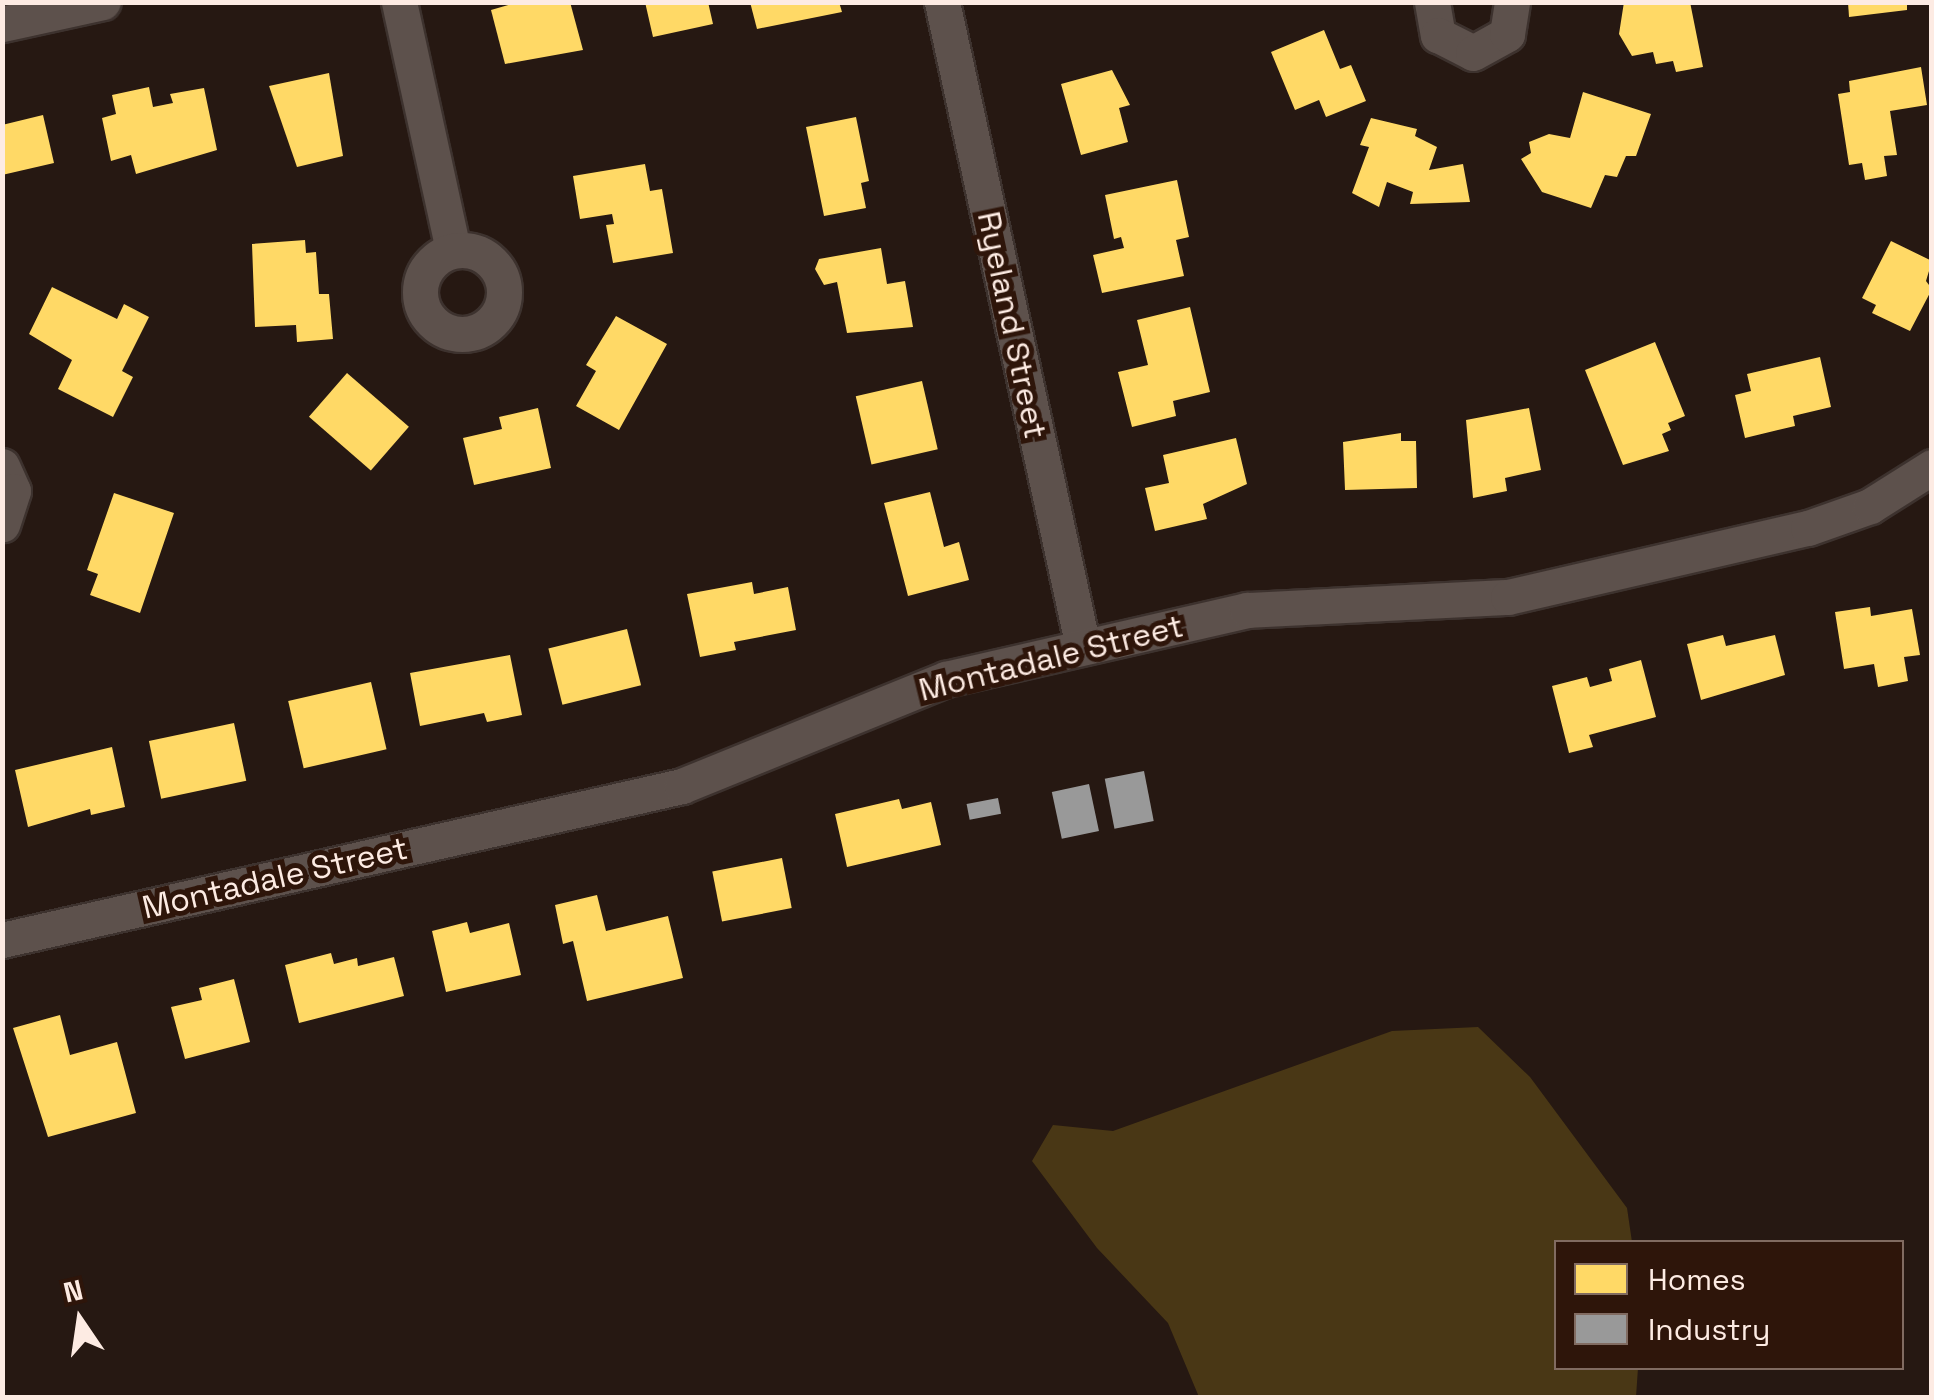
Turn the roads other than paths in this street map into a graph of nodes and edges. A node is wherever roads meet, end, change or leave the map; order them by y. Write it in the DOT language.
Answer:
graph roads {
  1 [pos="103,2"];
  2 [pos="399,2"];
  3 [pos="942,2"];
  4 [pos="1432,2"];
  5 [pos="1512,2"];
  6 [pos="2,24"];
  7 [pos="453,250"];
  8 [pos="2,466"];
  9 [pos="1932,467"];
  10 [pos="2,524"];
  11 [pos="1083,648"];
  12 [pos="2,940"];
  1 -- 6 [label="street"];
  2 -- 7 [label="street"];
  3 -- 11 [label="street, Ryeland Street"];
  4 -- 5 [label="street"];
  8 -- 10 [label="street"];
  9 -- 11 [label="street, Montadale Street"];
  11 -- 12 [label="street, Montadale Street"];
}
